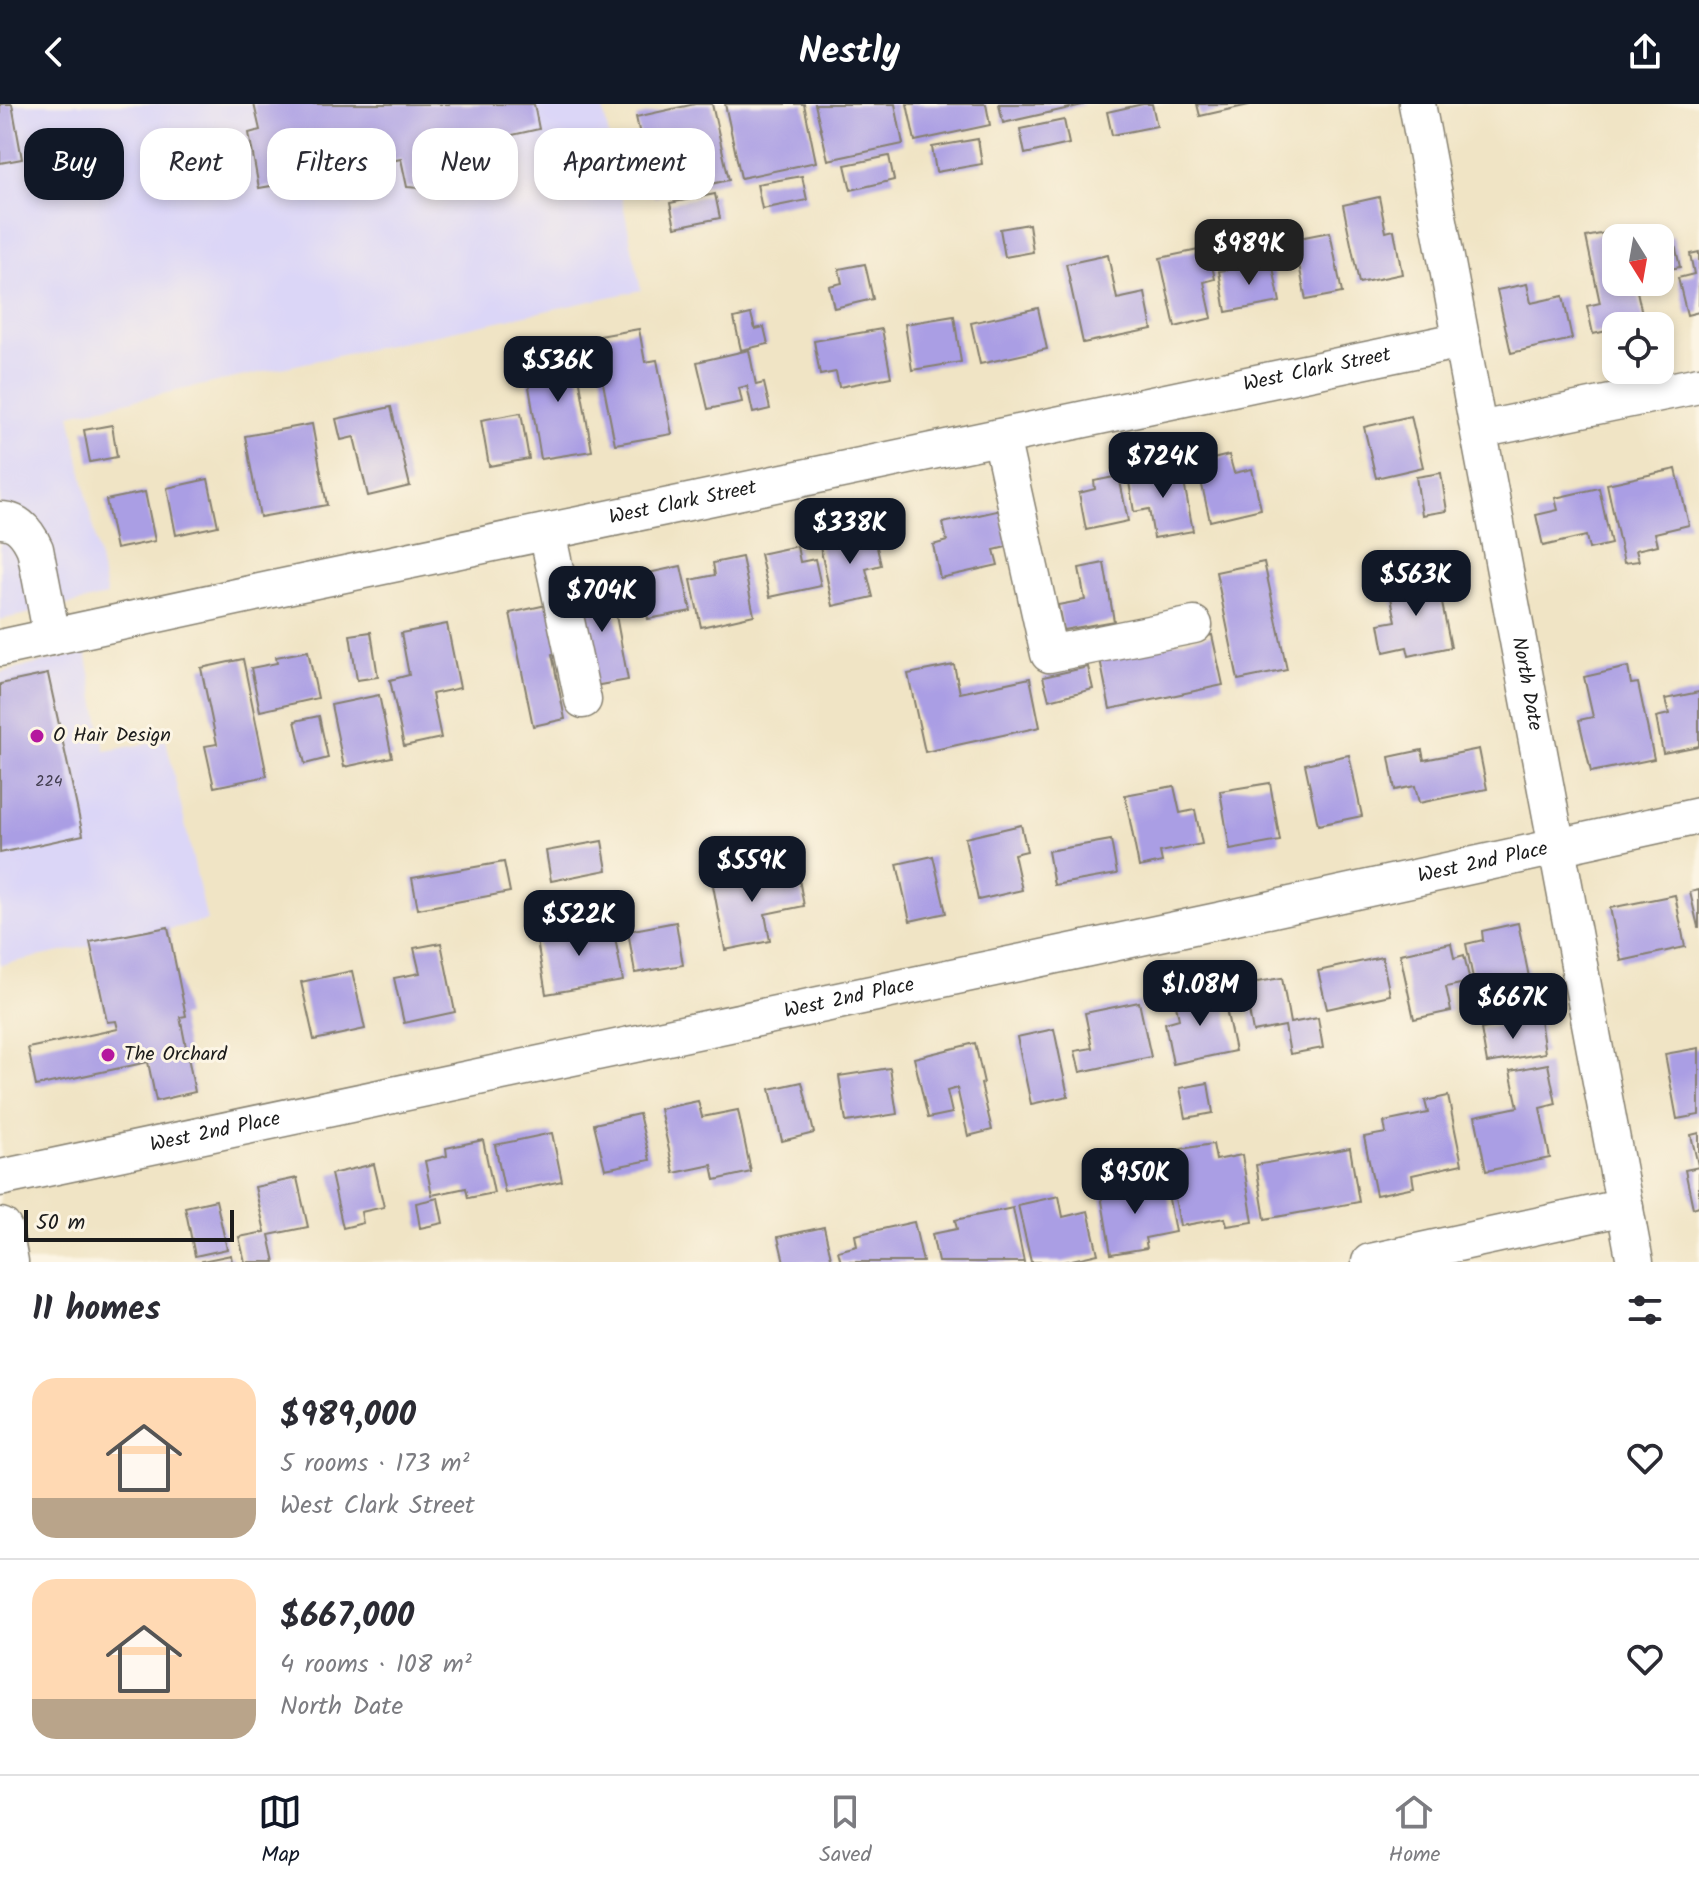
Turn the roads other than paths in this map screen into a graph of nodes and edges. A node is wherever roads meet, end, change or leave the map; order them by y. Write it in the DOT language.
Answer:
graph roads {
  1 [pos="1417,104"];
  2 [pos="1462,340"];
  3 [pos="1699,385"];
  4 [pos="1479,430"];
  5 [pos="1001,437"];
  6 [pos="0,520"];
  7 [pos="547,532"];
  8 [pos="1194,625"];
  9 [pos="52,637"];
  10 [pos="0,648"];
  11 [pos="583,700"];
  12 [pos="1699,816"];
  13 [pos="1557,847"];
  14 [pos="0,1178"];
  15 [pos="1625,1207"];
  16 [pos="0,1230"];
  17 [pos="6,1262"];
  18 [pos="1370,1262"];
  19 [pos="1635,1262"];
  1 -- 2 [label="street, North Date"];
  2 -- 4 [label="street, North Date"];
  2 -- 5 [label="street, West Clark Street"];
  3 -- 4 [label="street"];
  4 -- 13 [label="street, North Date"];
  5 -- 7 [label="street, West Clark Street"];
  5 -- 8 [label="street"];
  6 -- 9 [label="street"];
  7 -- 9 [label="street, West Clark Street"];
  7 -- 11 [label="street"];
  9 -- 10 [label="street, West Clark Street"];
  12 -- 13 [label="street, West 2nd Place"];
  13 -- 14 [label="street, West 2nd Place"];
  13 -- 15 [label="street, North Date"];
  15 -- 18 [label="street"];
  15 -- 19 [label="street, North Date"];
  16 -- 17 [label="main road"];
}
